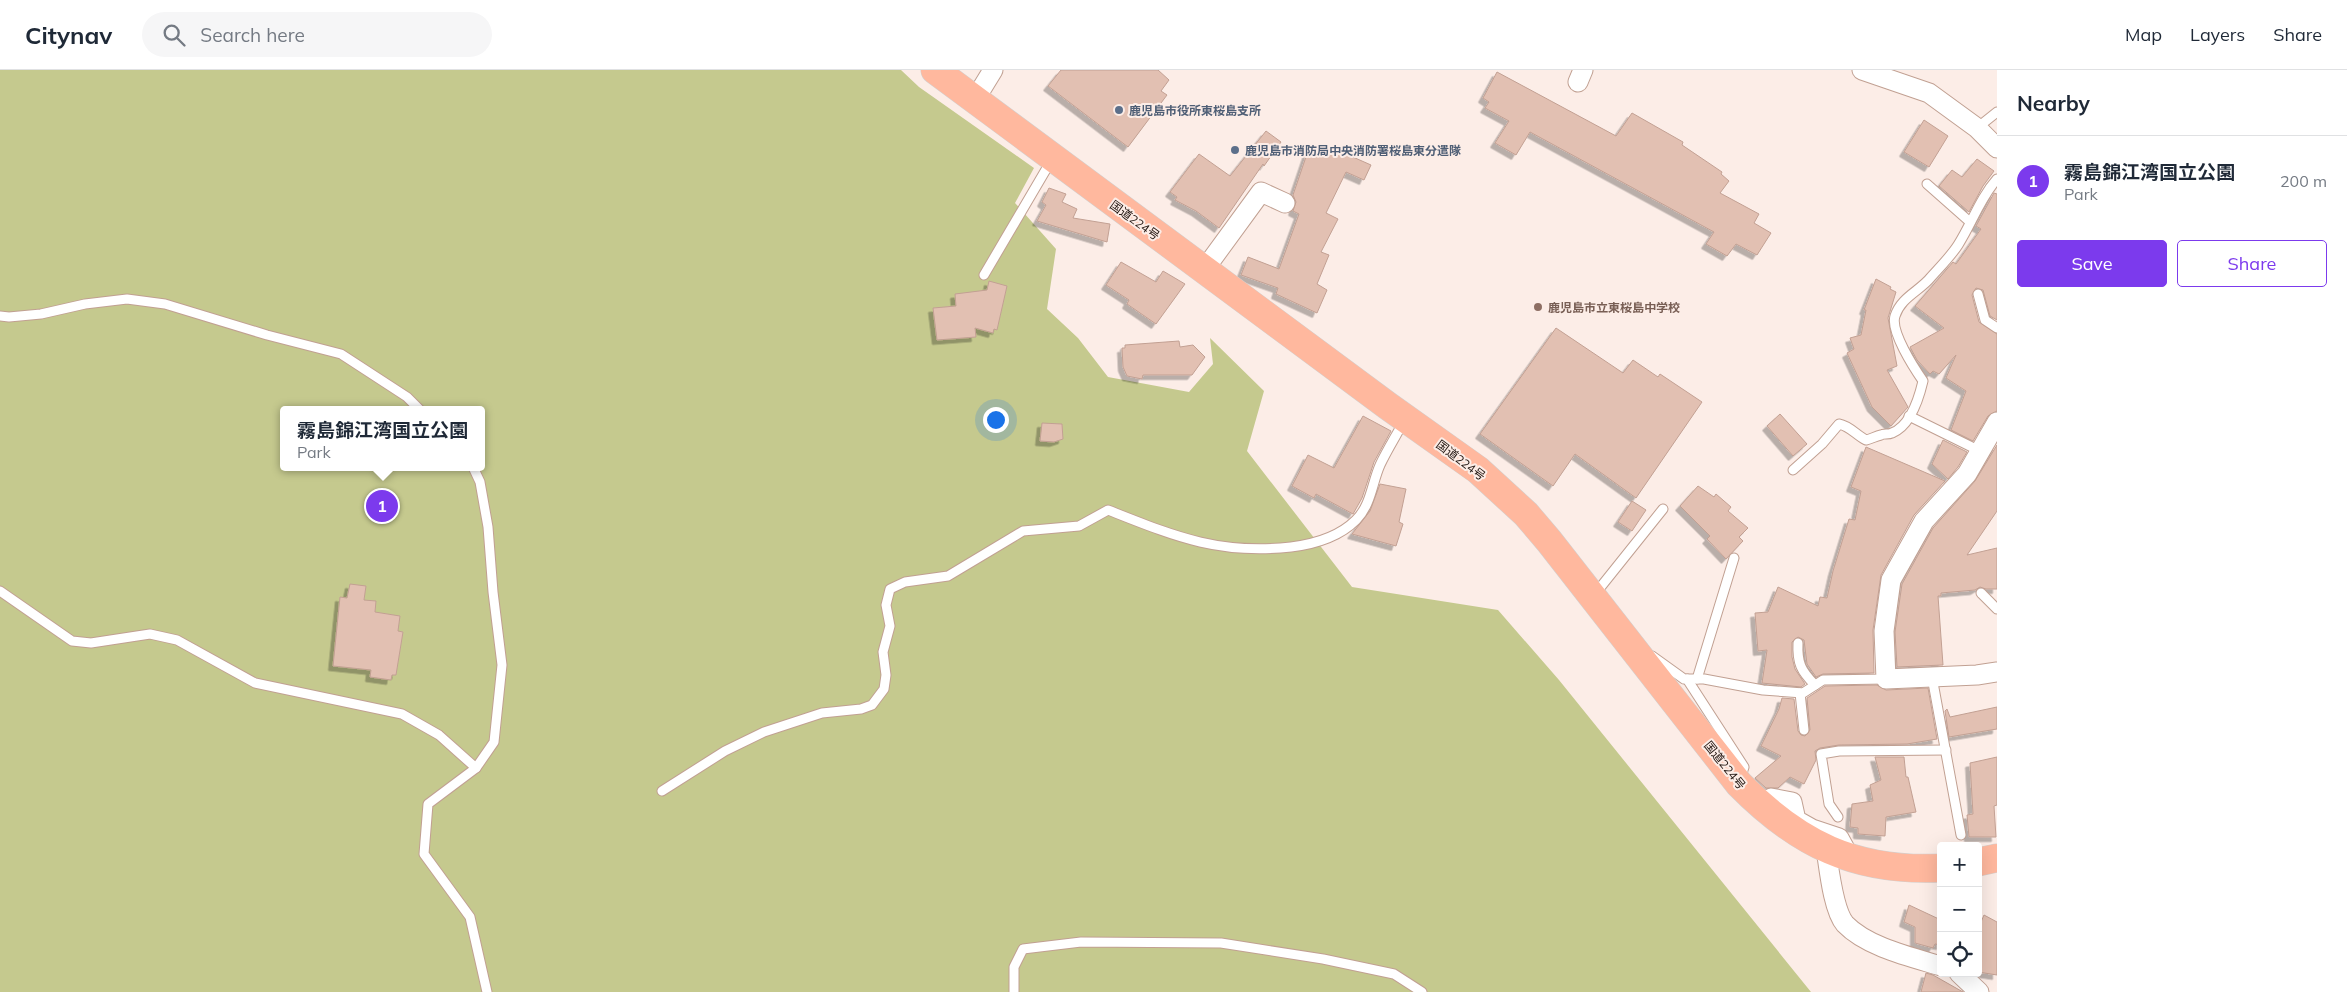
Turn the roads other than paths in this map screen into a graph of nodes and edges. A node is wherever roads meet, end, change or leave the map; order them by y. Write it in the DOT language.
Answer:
graph roads {
  1 [pos="935,70"];
  2 [pos="992,70"];
  3 [pos="1862,70"];
  4 [pos="974,101"];
  5 [pos="1997,112"];
  6 [pos="1977,128"];
  7 [pos="1997,148"];
  8 [pos="1052,159"];
  9 [pos="1997,179"];
  10 [pos="1927,184"];
  11 [pos="1285,203"];
  12 [pos="1970,222"];
  13 [pos="1204,270"];
  14 [pos="984,275"];
  15 [pos="1978,294"];
  16 [pos="0,316"];
  17 [pos="1997,328"];
  18 [pos="416,406"];
  19 [pos="1909,416"];
  20 [pos="1405,419"];
  21 [pos="1997,422"];
  22 [pos="1980,451"];
  23 [pos="1793,470"];
  24 [pos="475,471"];
  25 [pos="1663,509"];
  26 [pos="1734,558"];
  27 [pos="0,591"];
  28 [pos="1981,593"];
  29 [pos="1594,596"];
  30 [pos="1997,609"];
  31 [pos="1798,643"];
  32 [pos="1631,647"];
  33 [pos="1997,672"];
  34 [pos="1932,677"];
  35 [pos="1692,679"];
  36 [pos="1886,679"];
  37 [pos="1815,685"];
  38 [pos="1800,693"];
  39 [pos="1804,730"];
  40 [pos="1946,750"];
  41 [pos="476,768"];
  42 [pos="1739,784"];
  43 [pos="1785,784"];
  44 [pos="662,791"];
  45 [pos="1771,798"];
  46 [pos="1792,802"];
  47 [pos="1838,817"];
  48 [pos="1961,836"];
  49 [pos="1838,853"];
  50 [pos="1997,858"];
  51 [pos="1982,861"];
  52 [pos="1937,868"];
  53 [pos="1937,965"];
  54 [pos="1963,977"];
  55 [pos="487,992"];
  56 [pos="1014,992"];
  57 [pos="1422,992"];
  58 [pos="1979,992"];
  1 -- 4 [label="highway, 国道224号"];
  2 -- 4 [label="street"];
  3 -- 6 [label="street"];
  4 -- 8 [label="highway, 国道224号"];
  5 -- 6 [label="lane"];
  6 -- 7 [label="street"];
  8 -- 13 [label="highway, 国道224号"];
  8 -- 14 [label="lane"];
  9 -- 12 [label="lane"];
  10 -- 12 [label="lane"];
  11 -- 13 [label="street"];
  12 -- 19 [label="lane"];
  13 -- 20 [label="highway, 国道224号"];
  15 -- 17 [label="lane"];
  16 -- 18 [label="lane"];
  19 -- 22 [label="lane"];
  19 -- 23 [label="lane"];
  20 -- 29 [label="highway, 国道224号"];
  20 -- 44 [label="lane"];
  21 -- 22 [label="street"];
  22 -- 36 [label="street"];
  24 -- 41 [label="lane"];
  25 -- 29 [label="lane"];
  26 -- 35 [label="lane"];
  27 -- 41 [label="lane"];
  28 -- 30 [label="lane"];
  29 -- 32 [label="highway, 国道224号"];
  31 -- 37 [label="lane"];
  32 -- 35 [label="lane"];
  32 -- 42 [label="highway, 国道224号"];
  33 -- 34 [label="street"];
  34 -- 36 [label="street"];
  34 -- 40 [label="lane"];
  35 -- 38 [label="lane"];
  35 -- 42 [label="lane"];
  36 -- 37 [label="lane"];
  37 -- 38 [label="lane"];
  38 -- 39 [label="lane"];
  40 -- 47 [label="lane"];
  40 -- 48 [label="lane"];
  41 -- 55 [label="lane"];
  42 -- 49 [label="highway, 国道224号"];
  43 -- 46 [label="street"];
  45 -- 46 [label="street"];
  46 -- 49 [label="street"];
  49 -- 52 [label="highway, 国道224号"];
  49 -- 53 [label="street"];
  50 -- 51 [label="highway"];
  54 -- 58 [label="street"];
  56 -- 57 [label="lane"];
}
